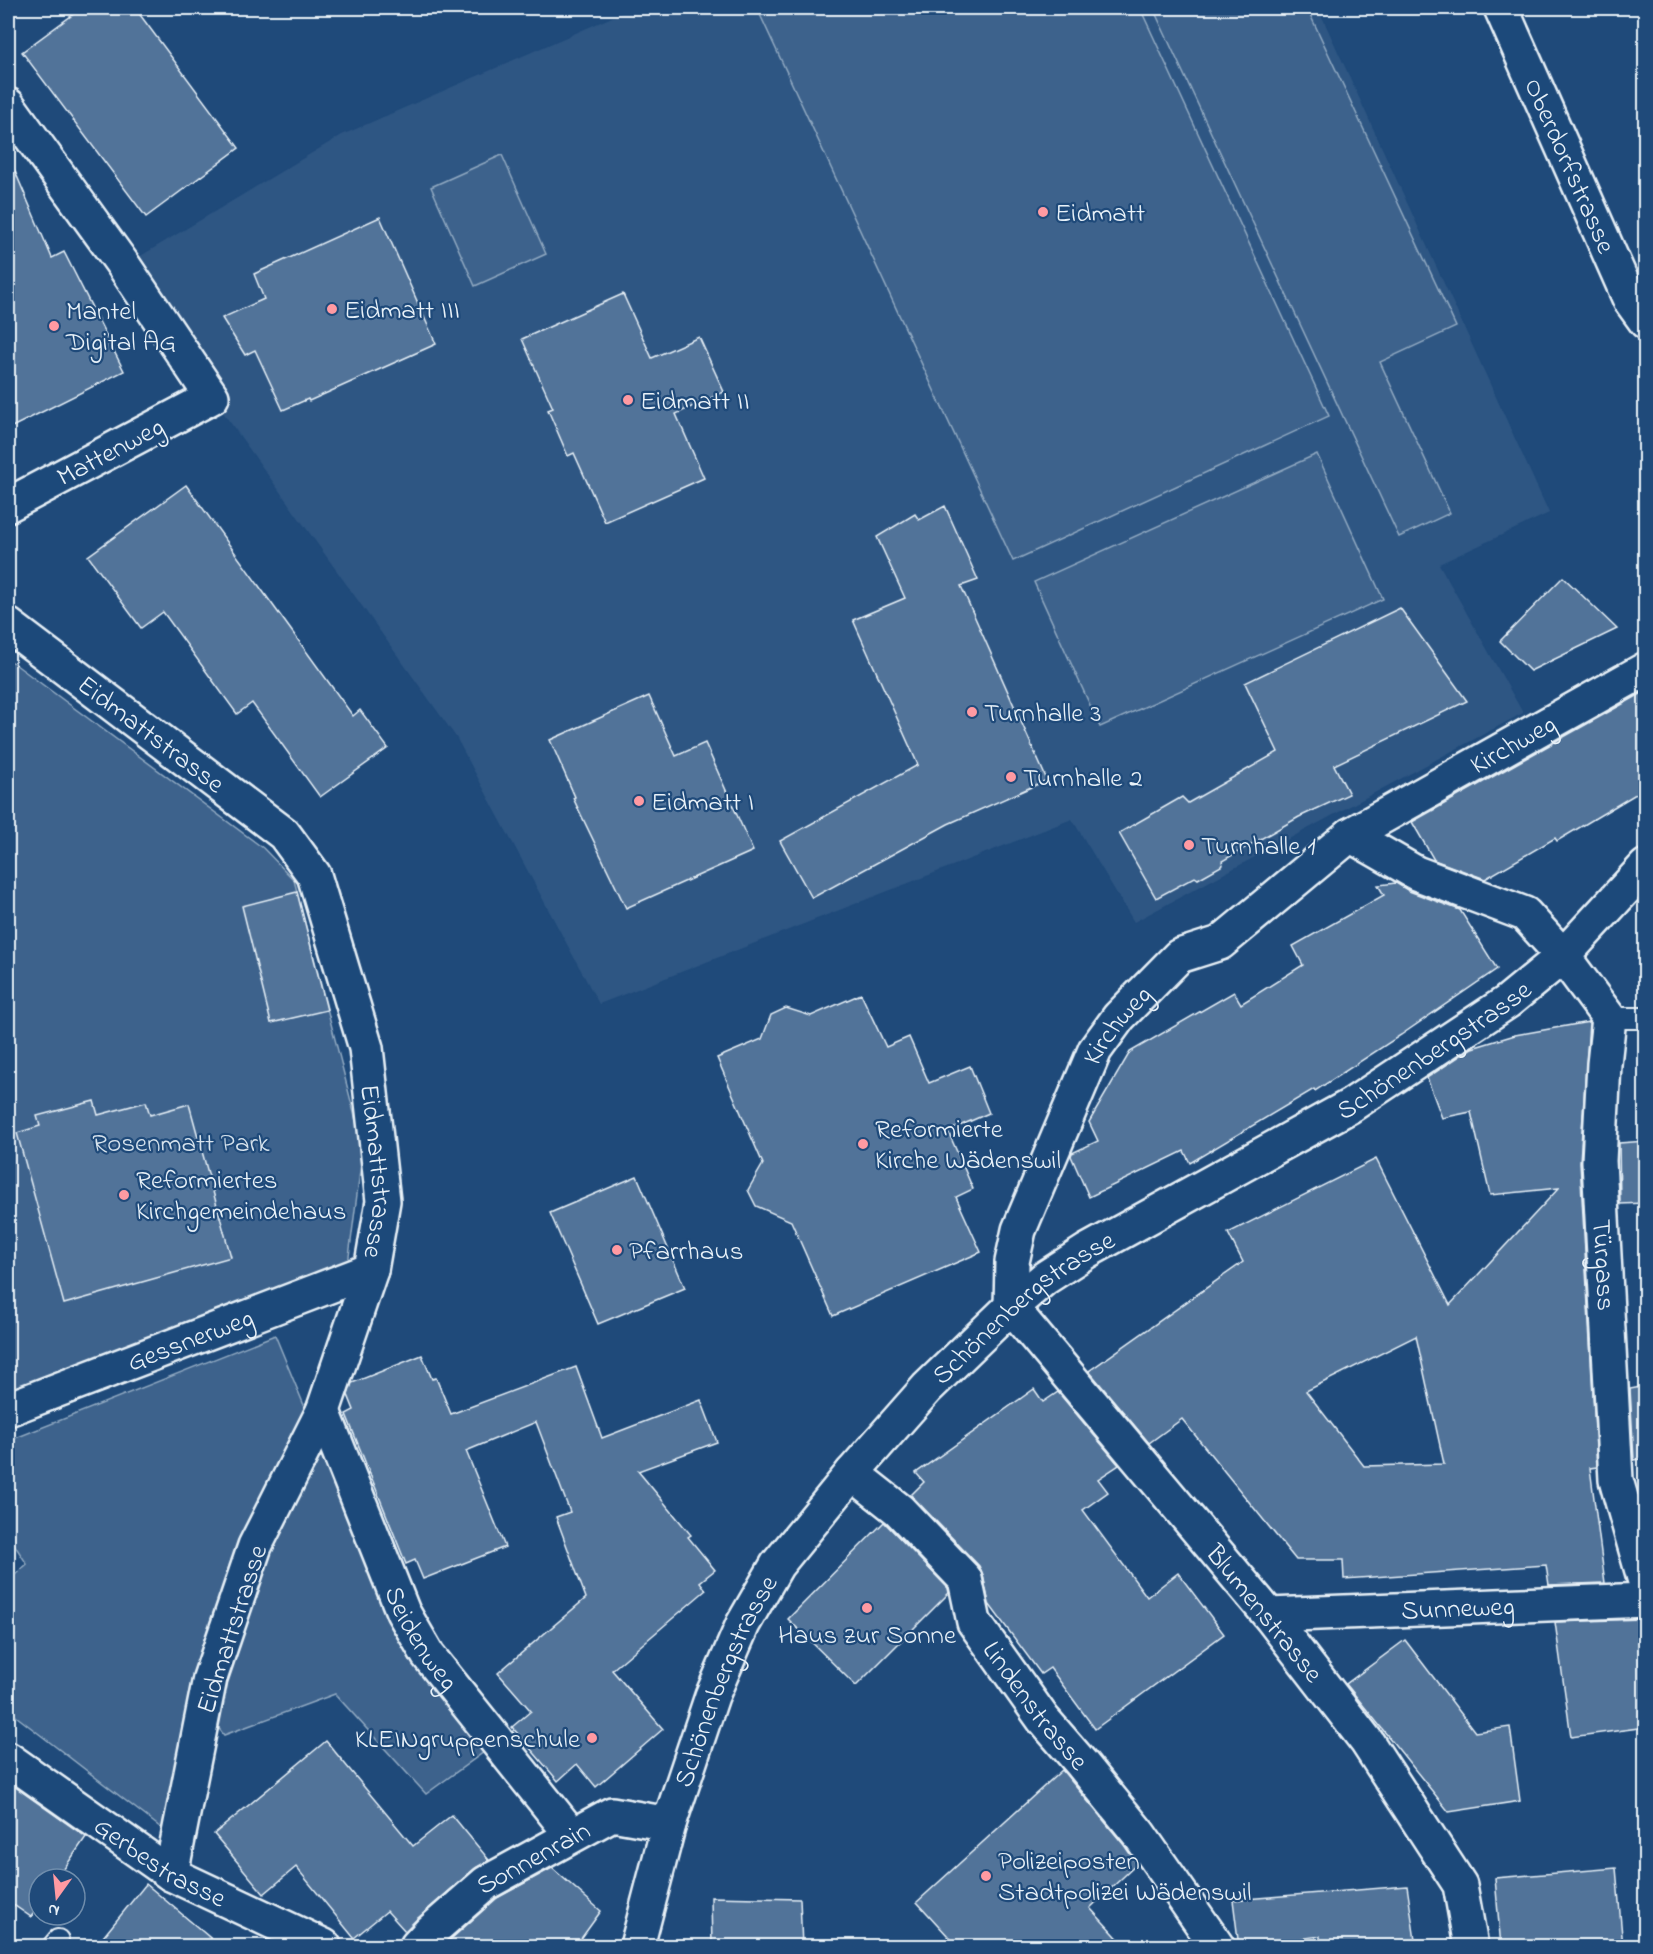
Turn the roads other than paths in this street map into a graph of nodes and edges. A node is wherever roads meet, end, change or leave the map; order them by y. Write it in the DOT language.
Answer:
graph roads {
  1 [pos="1501,8"];
  2 [pos="8,105"];
  3 [pos="1646,322"];
  4 [pos="8,505"];
  5 [pos="8,625"];
  6 [pos="1646,669"];
  7 [pos="1350,835"];
  8 [pos="1646,866"];
  9 [pos="1563,956"];
  10 [pos="1609,1018"];
  11 [pos="1646,1018"];
  12 [pos="371,1270"];
  13 [pos="1011,1307"];
  14 [pos="8,1409"];
  15 [pos="323,1411"];
  16 [pos="852,1473"];
  17 [pos="1646,1585"];
  18 [pos="1646,1600"];
  19 [pos="1269,1615"];
  20 [pos="8,1759"];
  21 [pos="669,1824"];
  22 [pos="572,1834"];
  23 [pos="171,1874"];
  24 [pos="324,1947"];
  25 [pos="417,1947"];
  26 [pos="637,1947"];
  27 [pos="1217,1947"];
  28 [pos="1471,1947"];
  1 -- 3 [label="street, Oberdorfstrasse"];
  2 -- 4 [label="street, Mattenweg"];
  5 -- 12 [label="street, Eidmattstrasse"];
  6 -- 7 [label="street, Kirchweg"];
  7 -- 9 [label="street"];
  7 -- 13 [label="street, Kirchweg"];
  8 -- 9 [label="street, Schönenbergstrasse"];
  9 -- 10 [label="street"];
  9 -- 13 [label="street, Schönenbergstrasse"];
  10 -- 11 [label="lane"];
  10 -- 17 [label="street, Türgass"];
  12 -- 14 [label="street, Gessnerweg"];
  12 -- 15 [label="street, Eidmattstrasse"];
  13 -- 16 [label="street, Schönenbergstrasse"];
  13 -- 19 [label="street, Blumenstrasse"];
  15 -- 22 [label="street, Seidenweg"];
  15 -- 23 [label="street, Eidmattstrasse"];
  16 -- 21 [label="street, Schönenbergstrasse"];
  16 -- 27 [label="street, Lindenstrasse"];
  18 -- 19 [label="street, Sunneweg"];
  19 -- 28 [label="street, Blumenstrasse"];
  20 -- 23 [label="street, Gerbestrasse"];
  21 -- 22 [label="street, Sonnenrain"];
  21 -- 26 [label="street, Schönenbergstrasse"];
  22 -- 25 [label="street, Sonnenrain"];
  23 -- 24 [label="street, Gerbestrasse"];
}
